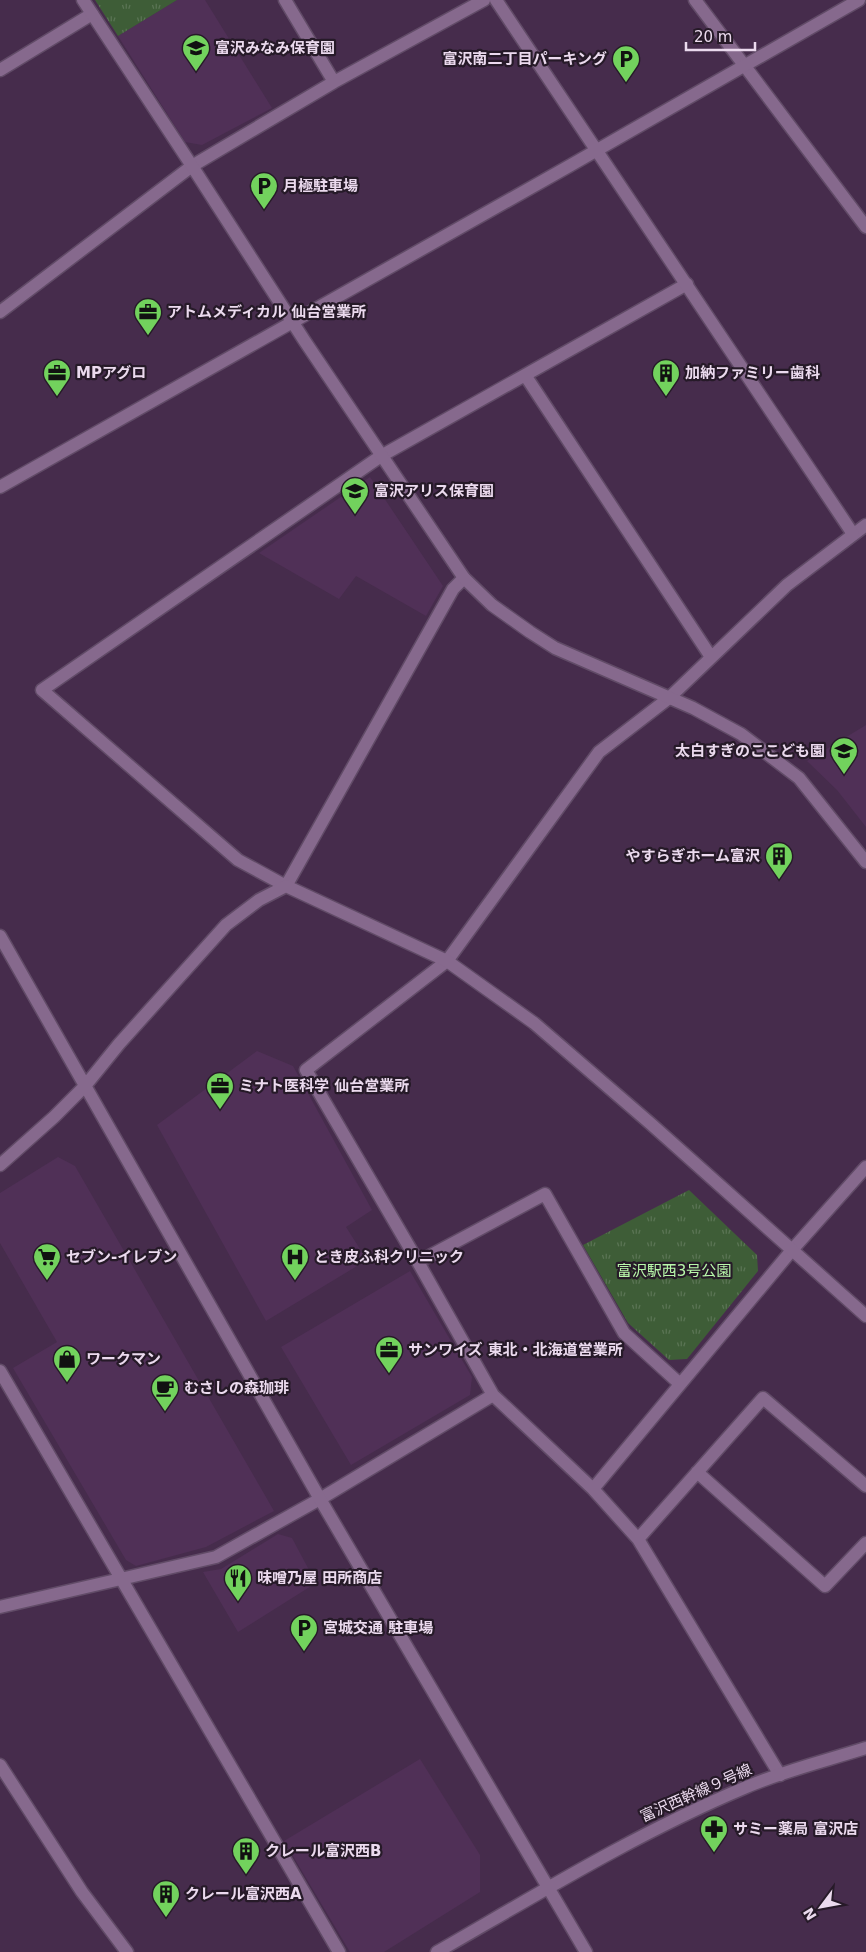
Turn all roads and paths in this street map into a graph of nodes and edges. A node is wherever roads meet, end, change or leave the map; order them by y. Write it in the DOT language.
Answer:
graph roads {
  1 [pos="83,0"];
  2 [pos="286,0"];
  3 [pos="484,0"];
  4 [pos="496,0"];
  5 [pos="696,0"];
  6 [pos="859,0"];
  7 [pos="92,14"];
  8 [pos="746,66"];
  9 [pos="0,70"];
  10 [pos="334,82"];
  11 [pos="597,150"];
  12 [pos="192,166"];
  13 [pos="866,227"];
  14 [pos="687,284"];
  15 [pos="0,312"];
  16 [pos="293,322"];
  17 [pos="525,375"];
  18 [pos="381,456"];
  19 [pos="0,487"];
  20 [pos="866,524"];
  21 [pos="853,534"];
  22 [pos="464,578"];
  23 [pos="711,657"];
  24 [pos="669,698"];
  25 [pos="866,862"];
  26 [pos="286,886"];
  27 [pos="0,936"];
  28 [pos="447,961"];
  29 [pos="85,1086"];
  30 [pos="0,1165"];
  31 [pos="866,1167"];
  32 [pos="792,1250"];
  33 [pos="418,1262"];
  34 [pos="866,1316"];
  35 [pos="0,1371"];
  36 [pos="680,1384"];
  37 [pos="493,1395"];
  38 [pos="696,1472"];
  39 [pos="866,1486"];
  40 [pos="593,1489"];
  41 [pos="320,1499"];
  42 [pos="638,1539"];
  43 [pos="866,1543"];
  44 [pos="122,1580"];
  45 [pos="0,1607"];
  46 [pos="866,1748"];
  47 [pos="0,1766"];
  48 [pos="780,1775"];
  49 [pos="548,1888"];
  50 [pos="128,1952"];
  51 [pos="339,1952"];
  52 [pos="437,1952"];
  53 [pos="586,1952"];
  1 -- 7 [label="street"];
  2 -- 10 [label="street"];
  3 -- 10 [label="street"];
  4 -- 11 [label="street"];
  5 -- 8 [label="street"];
  6 -- 8 [label="street"];
  7 -- 9 [label="street"];
  7 -- 12 [label="street"];
  8 -- 11 [label="street"];
  8 -- 13 [label="street"];
  10 -- 12 [label="street"];
  11 -- 14 [label="street"];
  11 -- 16 [label="street"];
  12 -- 15 [label="street"];
  12 -- 16 [label="street"];
  14 -- 17 [label="street"];
  14 -- 21 [label="street"];
  16 -- 18 [label="street"];
  16 -- 19 [label="street"];
  17 -- 18 [label="street"];
  17 -- 23 [label="street"];
  18 -- 22 [label="street"];
  18 -- 26 [label="street"];
  20 -- 21 [label="street"];
  21 -- 23 [label="street"];
  22 -- 24 [label="street"];
  22 -- 26 [label="street"];
  23 -- 24 [label="street"];
  24 -- 25 [label="street"];
  24 -- 28 [label="street"];
  26 -- 28 [label="street"];
  26 -- 29 [label="street"];
  27 -- 29 [label="street"];
  28 -- 32 [label="street"];
  28 -- 33 [label="street"];
  29 -- 30 [label="street"];
  29 -- 41 [label="street"];
  31 -- 32 [label="street"];
  32 -- 34 [label="street"];
  32 -- 36 [label="street"];
  33 -- 36 [label="street"];
  33 -- 37 [label="street"];
  35 -- 44 [label="street"];
  36 -- 40 [label="street"];
  37 -- 40 [label="street"];
  37 -- 41 [label="street"];
  38 -- 39 [label="street"];
  38 -- 42 [label="street"];
  38 -- 43 [label="street"];
  40 -- 42 [label="street"];
  41 -- 44 [label="street"];
  41 -- 49 [label="street"];
  42 -- 48 [label="street"];
  44 -- 45 [label="street"];
  44 -- 51 [label="street"];
  46 -- 48 [label="street, 富沢西幹線９号線"];
  47 -- 50 [label="street"];
  48 -- 49 [label="street, 富沢西幹線９号線"];
  49 -- 52 [label="street, 富沢西幹線９号線"];
  49 -- 53 [label="street"];
}
